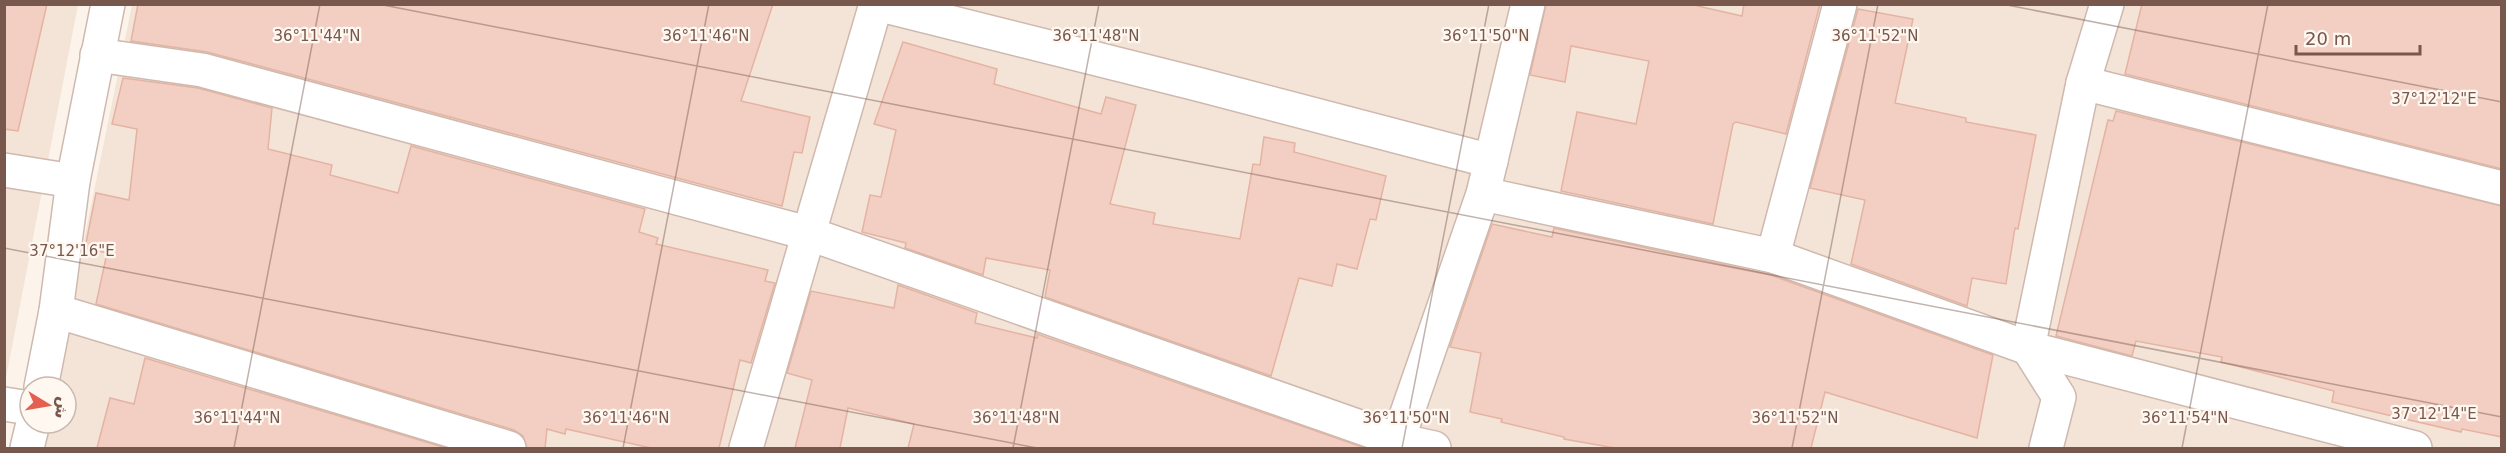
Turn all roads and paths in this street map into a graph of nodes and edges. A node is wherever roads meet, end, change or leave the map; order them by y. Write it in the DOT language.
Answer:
graph roads {
  1 [pos="108,4"];
  2 [pos="876,4"];
  3 [pos="1528,4"];
  4 [pos="1840,4"];
  5 [pos="2107,4"];
  6 [pos="97,55"];
  7 [pos="2083,83"];
  8 [pos="1491,161"];
  9 [pos="4,170"];
  10 [pos="73,181"];
  11 [pos="2502,188"];
  12 [pos="1483,194"];
  13 [pos="807,233"];
  14 [pos="1773,256"];
  15 [pos="56,311"];
  16 [pos="2028,348"];
  17 [pos="43,375"];
  18 [pos="1396,444"];
  19 [pos="509,448"];
  20 [pos="746,448"];
  21 [pos="1434,448"];
  22 [pos="2046,448"];
  23 [pos="2415,448"];
  1 -- 6 [label="street"];
  2 -- 8 [label="street"];
  2 -- 13 [label="street"];
  3 -- 8 [label="street"];
  4 -- 14 [label="street"];
  5 -- 7 [label="street"];
  6 -- 10 [label="street"];
  6 -- 13 [label="street"];
  7 -- 11 [label="street"];
  7 -- 16 [label="street"];
  8 -- 12 [label="street"];
  9 -- 10 [label="street"];
  10 -- 15 [label="street"];
  12 -- 14 [label="street"];
  12 -- 18 [label="street"];
  13 -- 18 [label="street"];
  13 -- 20 [label="street"];
  14 -- 16 [label="street"];
  15 -- 17 [label="street"];
  15 -- 19 [label="street"];
  16 -- 22 [label="street"];
  16 -- 23 [label="street"];
  18 -- 21 [label="street"];
}
